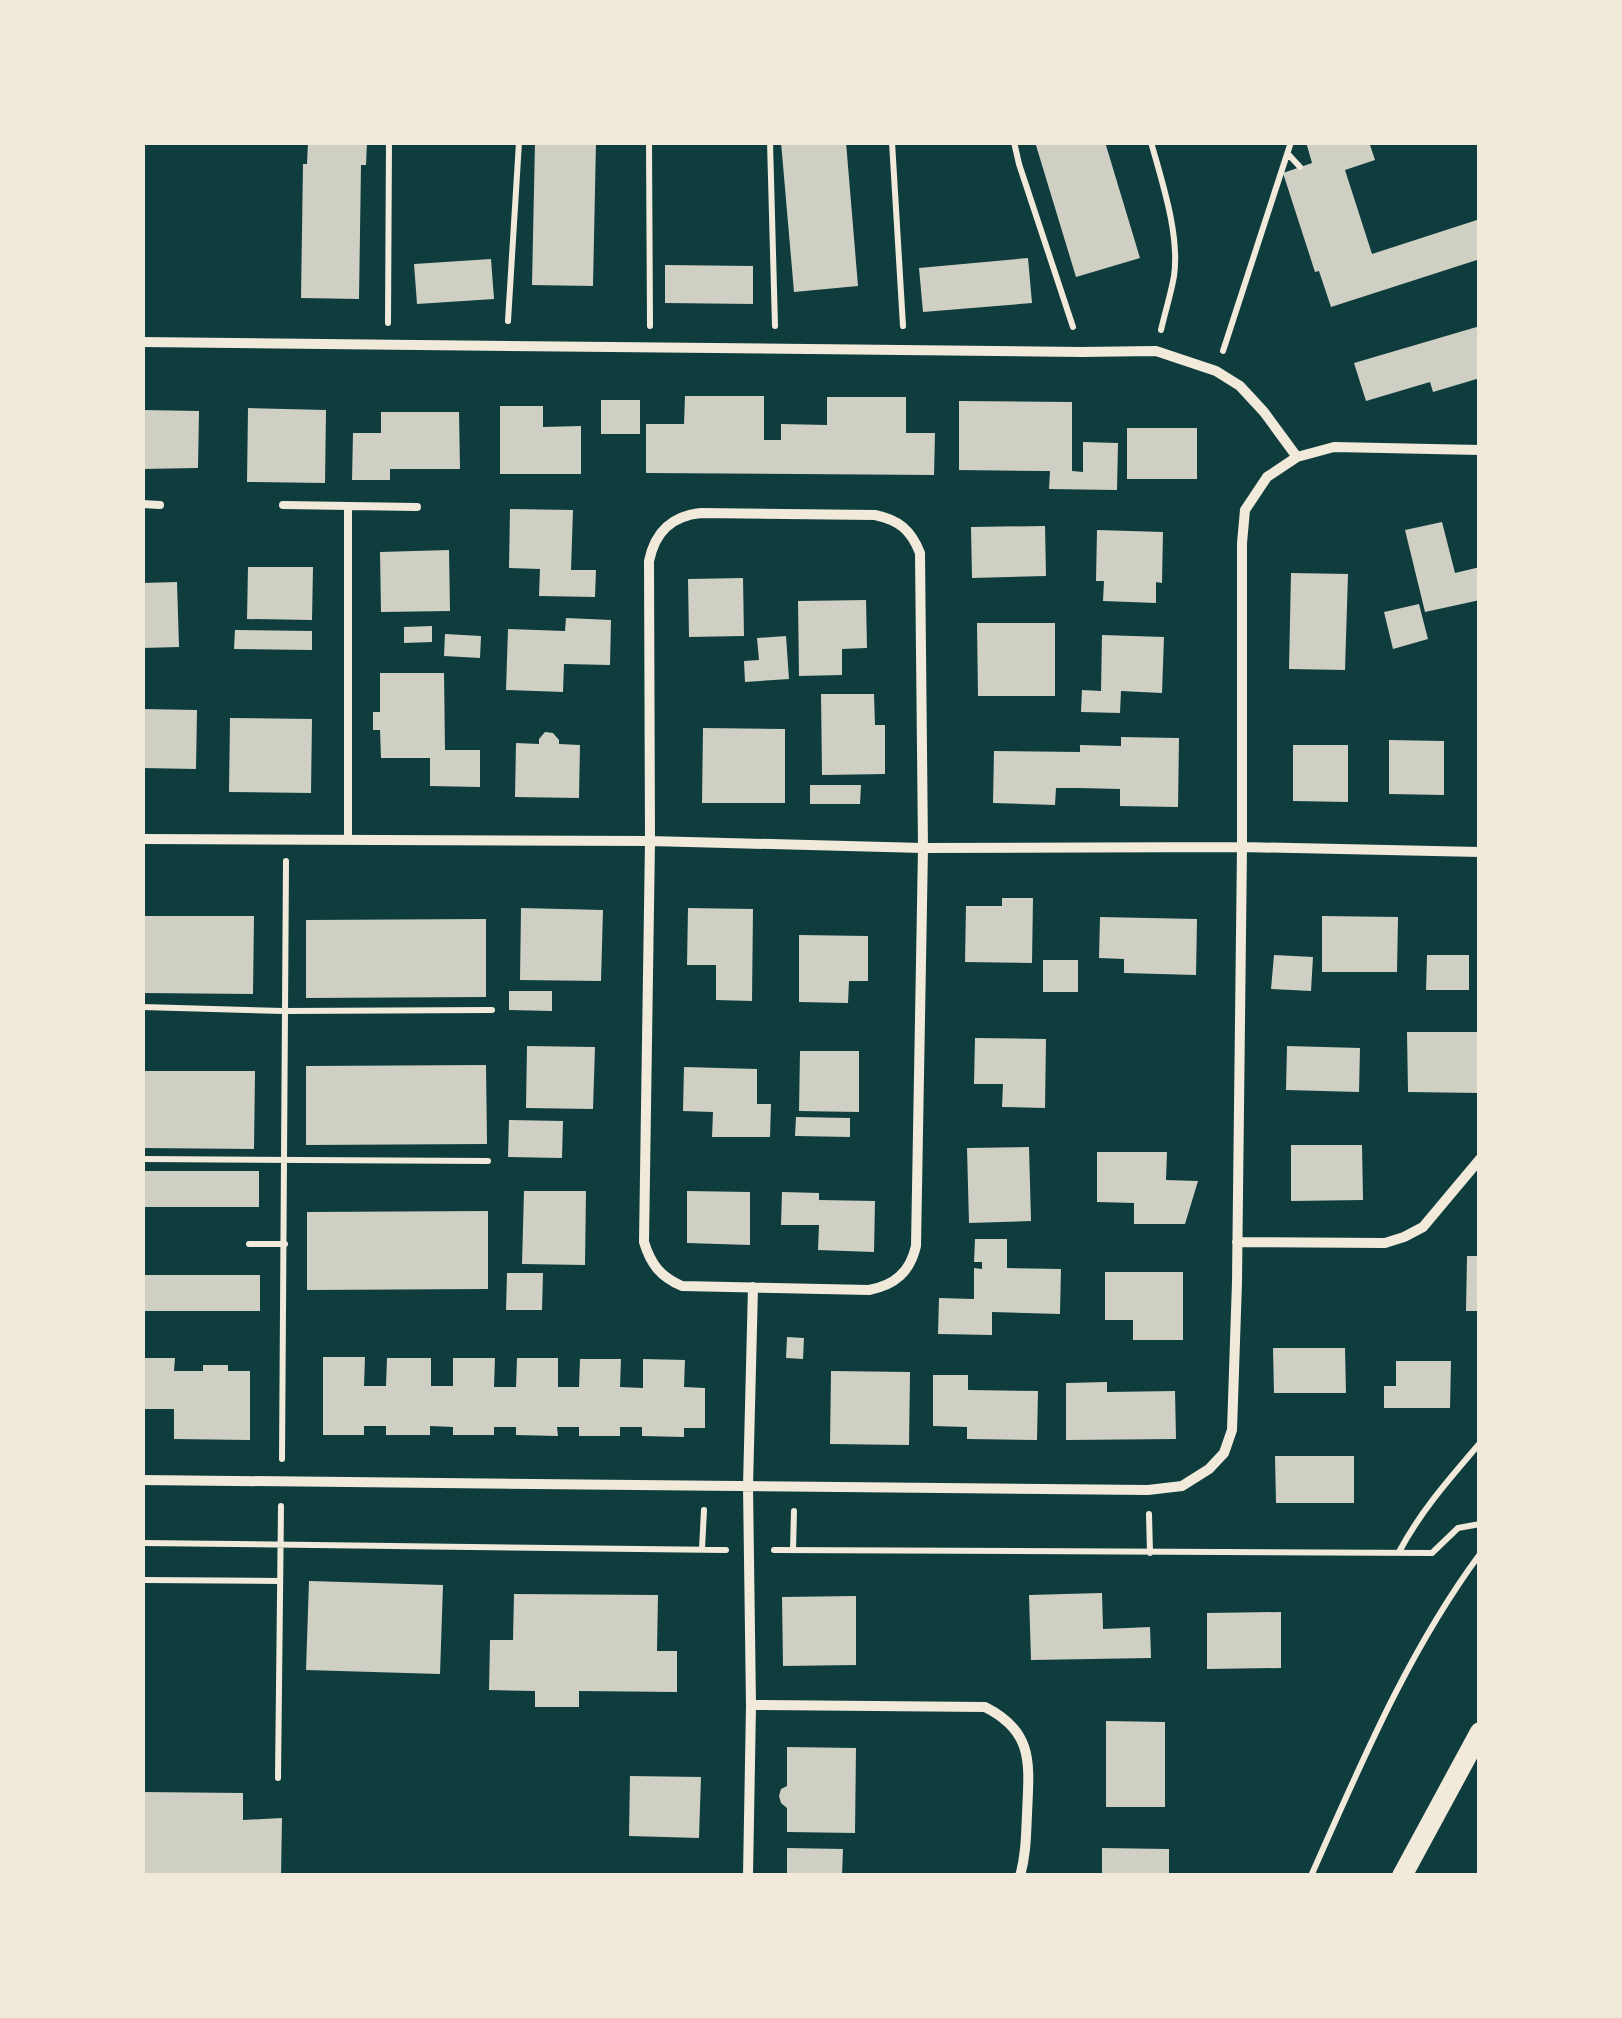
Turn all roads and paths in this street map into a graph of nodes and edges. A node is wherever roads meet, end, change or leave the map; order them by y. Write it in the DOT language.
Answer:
graph roads {
  1 [pos="389,142"];
  2 [pos="519,142"];
  3 [pos="649,142"];
  4 [pos="770,142"];
  5 [pos="892,142"];
  6 [pos="1014,142"];
  7 [pos="1151,142"];
  8 [pos="1291,142"];
  9 [pos="1287,154"];
  10 [pos="1300,167"];
  11 [pos="142,342"];
  12 [pos="388,344"];
  13 [pos="507,346"];
  14 [pos="650,347"];
  15 [pos="775,348"];
  16 [pos="904,350"];
  17 [pos="1156,351"];
  18 [pos="1082,352"];
  19 [pos="1216,372"];
  20 [pos="1480,450"];
  21 [pos="1297,457"];
  22 [pos="142,504"];
  23 [pos="160,504"];
  24 [pos="283,506"];
  25 [pos="348,506"];
  26 [pos="417,507"];
  27 [pos="142,839"];
  28 [pos="286,840"];
  29 [pos="348,840"];
  30 [pos="650,841"];
  31 [pos="1242,847"];
  32 [pos="923,848"];
  33 [pos="1480,852"];
  34 [pos="142,1007"];
  35 [pos="284,1010"];
  36 [pos="492,1010"];
  37 [pos="1480,1158"];
  38 [pos="142,1159"];
  39 [pos="284,1160"];
  40 [pos="488,1161"];
  41 [pos="1237,1242"];
  42 [pos="249,1244"];
  43 [pos="284,1244"];
  44 [pos="753,1287"];
  45 [pos="1480,1444"];
  46 [pos="282,1455"];
  47 [pos="142,1480"];
  48 [pos="748,1486"];
  49 [pos="704,1504"];
  50 [pos="794,1505"];
  51 [pos="1149,1508"];
  52 [pos="1480,1524"];
  53 [pos="142,1544"];
  54 [pos="280,1544"];
  55 [pos="702,1549"];
  56 [pos="733,1550"];
  57 [pos="767,1550"];
  58 [pos="793,1550"];
  59 [pos="1398,1552"];
  60 [pos="1150,1553"];
  61 [pos="1480,1554"];
  62 [pos="144,1580"];
  63 [pos="280,1581"];
  64 [pos="751,1704"];
  65 [pos="1480,1732"];
  66 [pos="278,1778"];
  67 [pos="748,1876"];
  68 [pos="1020,1876"];
  69 [pos="1311,1876"];
  70 [pos="1402,1876"];
  1 -- 12 [label="path"];
  2 -- 13 [label="path"];
  3 -- 14 [label="path"];
  4 -- 15 [label="path"];
  5 -- 16 [label="path"];
  6 -- 18 [label="path"];
  7 -- 17 [label="path"];
  8 -- 9 [label="path"];
  9 -- 10 [label="path"];
  9 -- 19 [label="path"];
  11 -- 12 [label="street"];
  12 -- 13 [label="street"];
  13 -- 14 [label="street"];
  14 -- 15 [label="street"];
  15 -- 16 [label="street"];
  16 -- 18 [label="street"];
  17 -- 18 [label="street"];
  17 -- 19 [label="street"];
  19 -- 21 [label="street"];
  20 -- 21 [label="street"];
  21 -- 31 [label="street"];
  22 -- 23 [label="lane"];
  24 -- 25 [label="lane"];
  25 -- 26 [label="lane"];
  25 -- 29 [label="lane"];
  27 -- 28 [label="street"];
  28 -- 29 [label="street"];
  28 -- 35 [label="path"];
  29 -- 30 [label="street"];
  30 -- 32 [label="street"];
  30 -- 32 [label="street"];
  30 -- 44 [label="street"];
  31 -- 32 [label="street"];
  31 -- 33 [label="street"];
  31 -- 41 [label="street"];
  32 -- 44 [label="street"];
  34 -- 35 [label="path"];
  35 -- 36 [label="path"];
  35 -- 39 [label="path"];
  37 -- 41 [label="street"];
  38 -- 39 [label="path"];
  39 -- 40 [label="path"];
  39 -- 43 [label="path"];
  41 -- 48 [label="street"];
  42 -- 43 [label="path"];
  43 -- 46 [label="path"];
  44 -- 48 [label="street"];
  45 -- 59 [label="path"];
  47 -- 48 [label="street"];
  48 -- 64 [label="street"];
  49 -- 55 [label="path"];
  50 -- 58 [label="path"];
  51 -- 60 [label="path"];
  52 -- 59 [label="path"];
  53 -- 54 [label="path"];
  54 -- 55 [label="path"];
  54 -- 63 [label="path"];
  55 -- 56 [label="path"];
  57 -- 58 [label="path"];
  58 -- 60 [label="path"];
  59 -- 60 [label="path"];
  61 -- 69 [label="path"];
  62 -- 63 [label="path"];
  63 -- 66 [label="path"];
  64 -- 67 [label="street"];
  64 -- 68 [label="street"];
  65 -- 70 [label="main road"];
}
